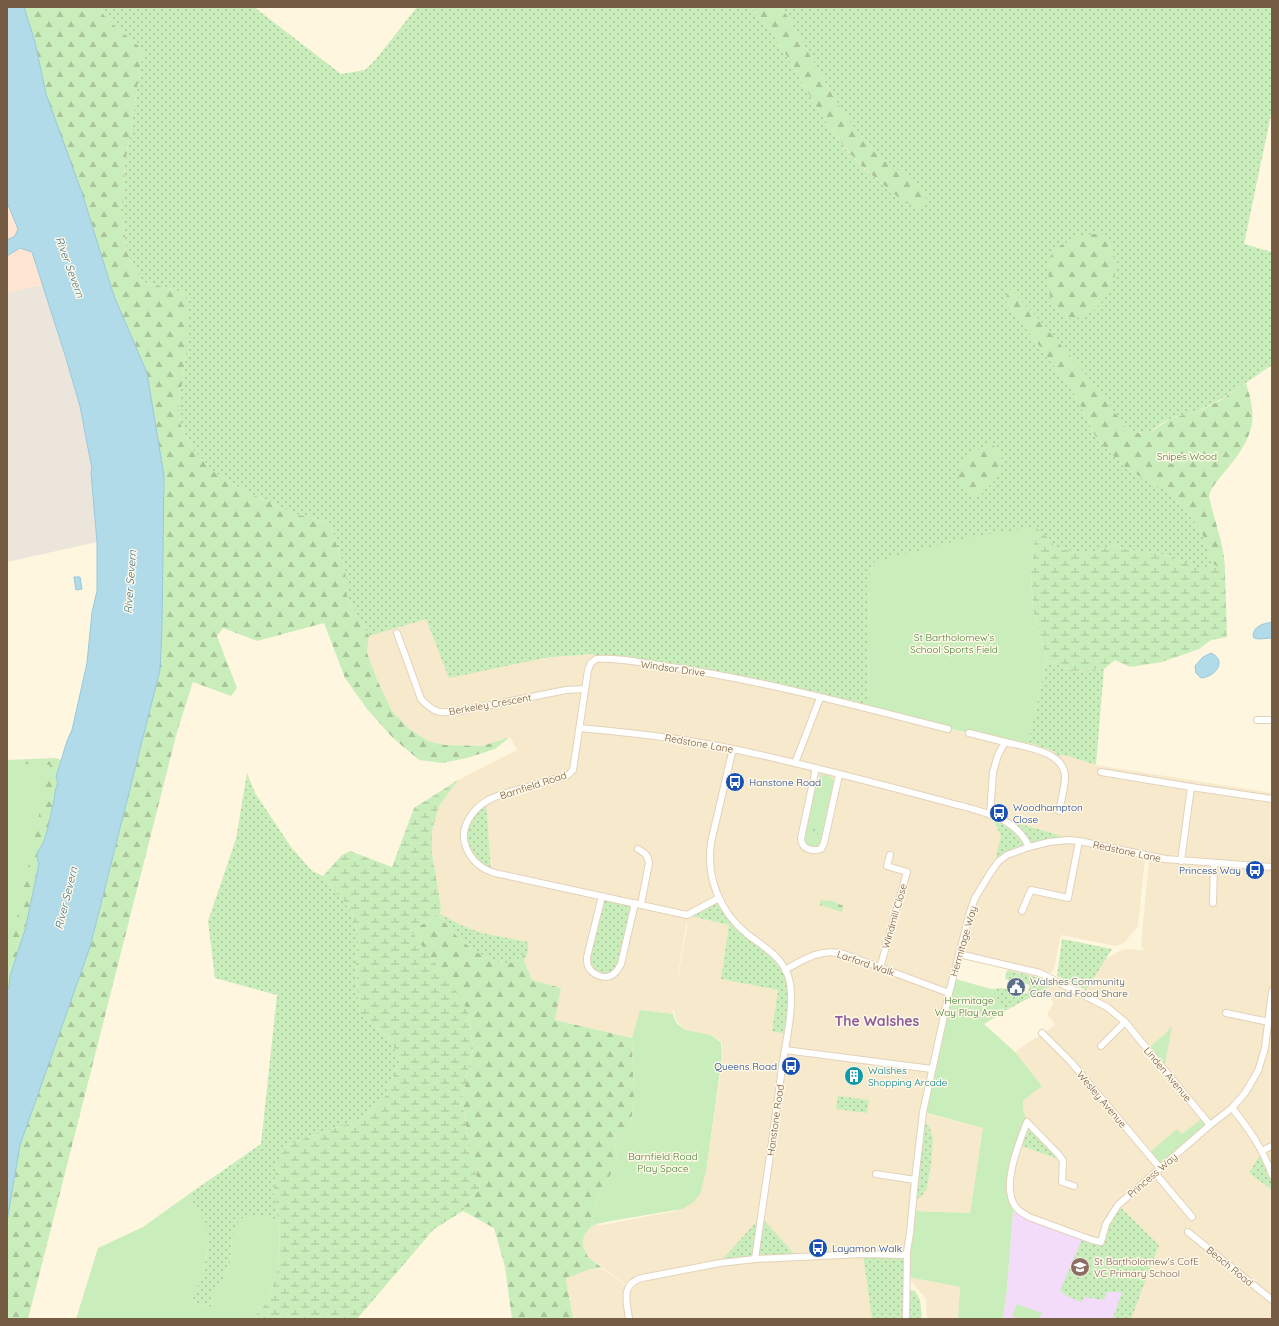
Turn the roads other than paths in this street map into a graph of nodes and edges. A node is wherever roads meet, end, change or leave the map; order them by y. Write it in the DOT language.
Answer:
graph roads {
  1 [pos="396,633"];
  2 [pos="585,689"];
  3 [pos="820,698"];
  4 [pos="1257,720"];
  5 [pos="1272,720"];
  6 [pos="580,728"];
  7 [pos="948,729"];
  8 [pos="969,733"];
  9 [pos="1005,742"];
  10 [pos="733,749"];
  11 [pos="795,763"];
  12 [pos="816,768"];
  13 [pos="1101,772"];
  14 [pos="839,775"];
  15 [pos="1191,787"];
  16 [pos="1272,798"];
  17 [pos="1059,811"];
  18 [pos="990,814"];
  19 [pos="1079,841"];
  20 [pos="1029,847"];
  21 [pos="638,849"];
  22 [pos="890,855"];
  23 [pos="1180,861"];
  24 [pos="1214,863"];
  25 [pos="1272,866"];
  26 [pos="602,896"];
  27 [pos="719,898"];
  28 [pos="638,903"];
  29 [pos="1213,903"];
  30 [pos="1022,911"];
  31 [pos="958,954"];
  32 [pos="880,968"];
  33 [pos="785,970"];
  34 [pos="1272,991"];
  35 [pos="949,993"];
  36 [pos="1226,1014"];
  37 [pos="1125,1022"];
  38 [pos="1269,1022"];
  39 [pos="1042,1033"];
  40 [pos="1101,1046"];
  41 [pos="785,1050"];
  42 [pos="932,1069"];
  43 [pos="1232,1108"];
  44 [pos="1210,1125"];
  45 [pos="1272,1146"];
  46 [pos="1262,1150"];
  47 [pos="1158,1170"];
  48 [pos="876,1174"];
  49 [pos="1272,1175"];
  50 [pos="915,1180"];
  51 [pos="1074,1186"];
  52 [pos="1192,1217"];
  53 [pos="1188,1232"];
  54 [pos="907,1256"];
  55 [pos="755,1259"];
  56 [pos="1272,1300"];
  57 [pos="630,1319"];
  58 [pos="906,1319"];
  1 -- 2 [label="street, Berkeley Crescent"];
  2 -- 3 [label="street, Windsor Drive"];
  2 -- 6 [label="street, Windsor Drive"];
  3 -- 7 [label="street, Windsor Drive"];
  3 -- 11 [label="street"];
  4 -- 5 [label="street"];
  6 -- 10 [label="street, Redstone Lane"];
  6 -- 26 [label="street, Barnfield Road"];
  8 -- 9 [label="street"];
  9 -- 17 [label="street"];
  9 -- 18 [label="street"];
  10 -- 11 [label="street, Redstone Lane"];
  10 -- 27 [label="street, Hanstone Road"];
  11 -- 12 [label="street, Redstone Lane"];
  12 -- 14 [label="street, Redstone Lane"];
  12 -- 14 [label="street"];
  13 -- 15 [label="street"];
  14 -- 18 [label="street, Redstone Lane"];
  15 -- 16 [label="street"];
  15 -- 23 [label="street"];
  18 -- 20 [label="street, Redstone Lane"];
  19 -- 20 [label="street, Hermitage Way"];
  19 -- 23 [label="street, Redstone Lane"];
  19 -- 30 [label="street"];
  20 -- 31 [label="street, Hermitage Way"];
  21 -- 28 [label="street"];
  22 -- 32 [label="street, Windmill Close"];
  23 -- 24 [label="street, Redstone Lane"];
  24 -- 25 [label="street, Redstone Lane"];
  24 -- 29 [label="street"];
  26 -- 28 [label="street, Barnfield Road"];
  26 -- 28 [label="street"];
  27 -- 28 [label="street, Barnfield Road"];
  27 -- 33 [label="street, Hanstone Road"];
  31 -- 35 [label="street, Hermitage Way"];
  31 -- 37 [label="street, Linden Avenue"];
  32 -- 33 [label="street, Larford Walk"];
  32 -- 35 [label="street, Larford Walk"];
  33 -- 41 [label="street, Hanstone Road"];
  34 -- 38 [label="street, Princess Way"];
  35 -- 42 [label="street, Hermitage Way"];
  36 -- 38 [label="street"];
  37 -- 40 [label="street"];
  37 -- 44 [label="street, Linden Avenue"];
  38 -- 43 [label="street, Princess Way"];
  39 -- 47 [label="street, Wesley Avenue"];
  41 -- 42 [label="street"];
  41 -- 55 [label="street, Hanstone Road"];
  42 -- 50 [label="street, Hermitage Way"];
  43 -- 44 [label="street, Princess Way"];
  43 -- 46 [label="street"];
  44 -- 47 [label="street, Princess Way"];
  45 -- 46 [label="street"];
  46 -- 49 [label="street"];
  47 -- 51 [label="street, Princess Way"];
  47 -- 52 [label="street, Wesley Avenue"];
  48 -- 50 [label="street"];
  50 -- 54 [label="street, Hermitage Way"];
  53 -- 56 [label="street, Beach Road"];
  54 -- 55 [label="street"];
  54 -- 58 [label="street, Hermitage Way"];
  55 -- 57 [label="street"];
}
